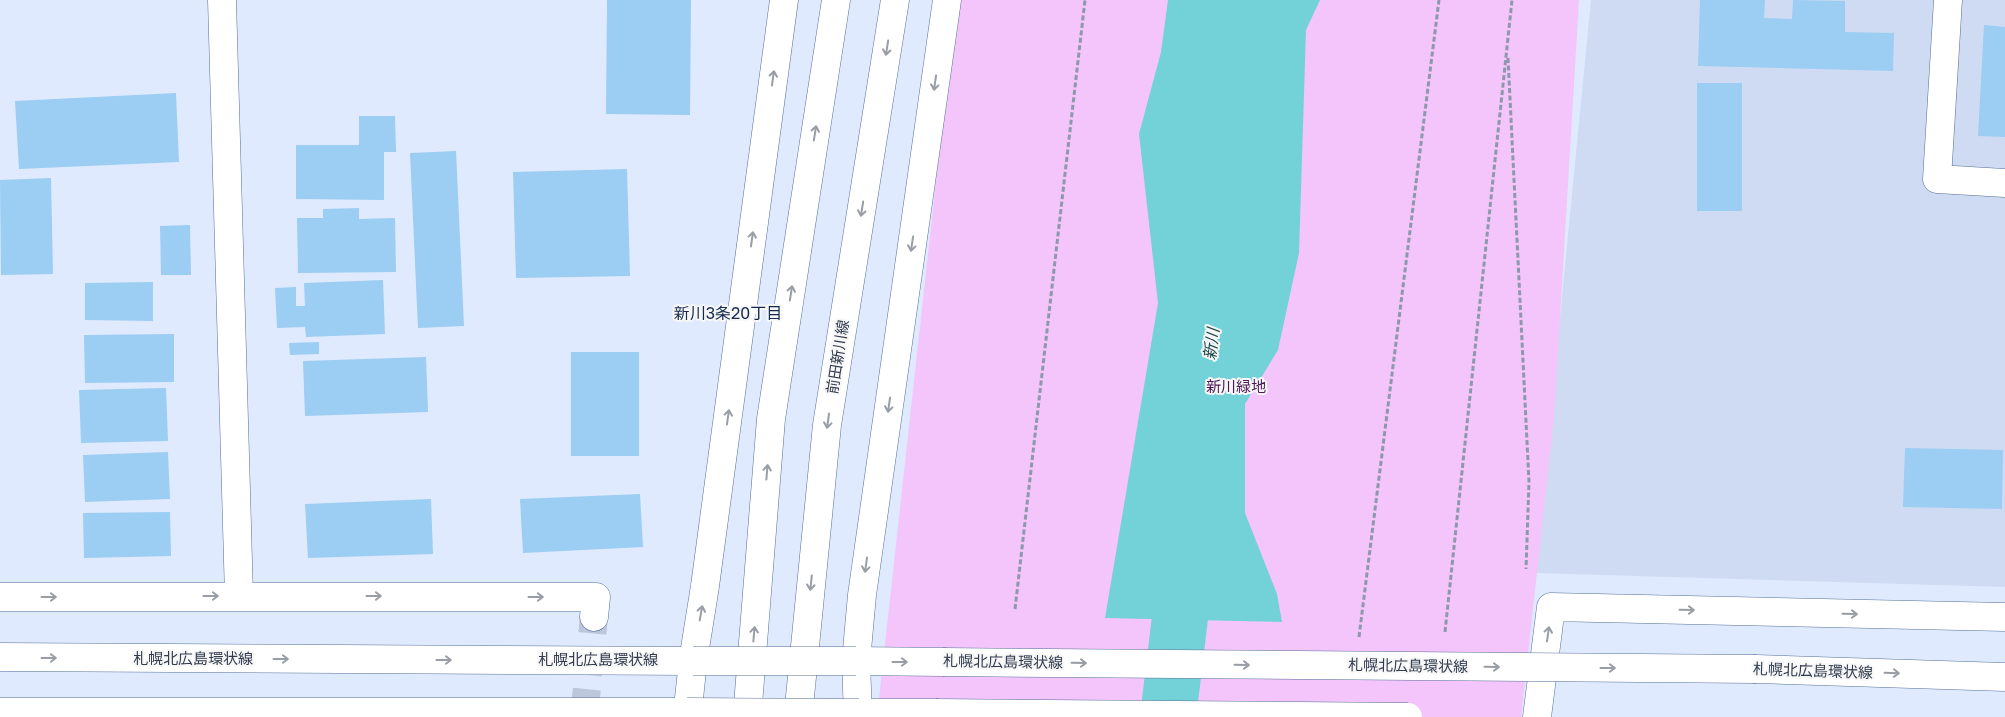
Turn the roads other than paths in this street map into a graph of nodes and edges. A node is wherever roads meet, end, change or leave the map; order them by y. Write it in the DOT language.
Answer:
graph roads {
  1 [pos="222,0"];
  2 [pos="784,0"];
  3 [pos="836,0"];
  4 [pos="895,0"];
  5 [pos="947,0"];
  6 [pos="1948,0"];
  7 [pos="2005,184"];
  8 [pos="240,596"];
  9 [pos="0,597"];
  10 [pos="594,617"];
  11 [pos="2005,617"];
  12 [pos="0,657"];
  13 [pos="693,661"];
  14 [pos="856,661"];
  15 [pos="2005,677"];
  16 [pos="0,712"];
  17 [pos="687,715"];
  18 [pos="859,715"];
  19 [pos="747,717"];
  20 [pos="798,717"];
  21 [pos="1408,717"];
  22 [pos="1537,717"];
  1 -- 8 [label="main road"];
  13 -- 2 [label="main road, one-way"];
  19 -- 3 [label="main road, one-way"];
  4 -- 20 [label="main road, 前田新川線, one-way"];
  5 -- 14 [label="main road, one-way"];
  6 -- 7 [label="main road"];
  9 -- 8 [label="main road, one-way"];
  8 -- 10 [label="main road, one-way"];
  22 -- 11 [label="main road, one-way"];
  12 -- 13 [label="main road, 札幌北広島環状線, one-way"];
  13 -- 14 [label="main road, 札幌北広島環状線, bridge"];
  13 -- 17 [label="main road"];
  14 -- 15 [label="main road, 札幌北広島環状線, one-way, bridge"];
  14 -- 18 [label="main road"];
  16 -- 17 [label="main road"];
  17 -- 18 [label="main road, bridge"];
  18 -- 21 [label="main road, bridge"];
}
